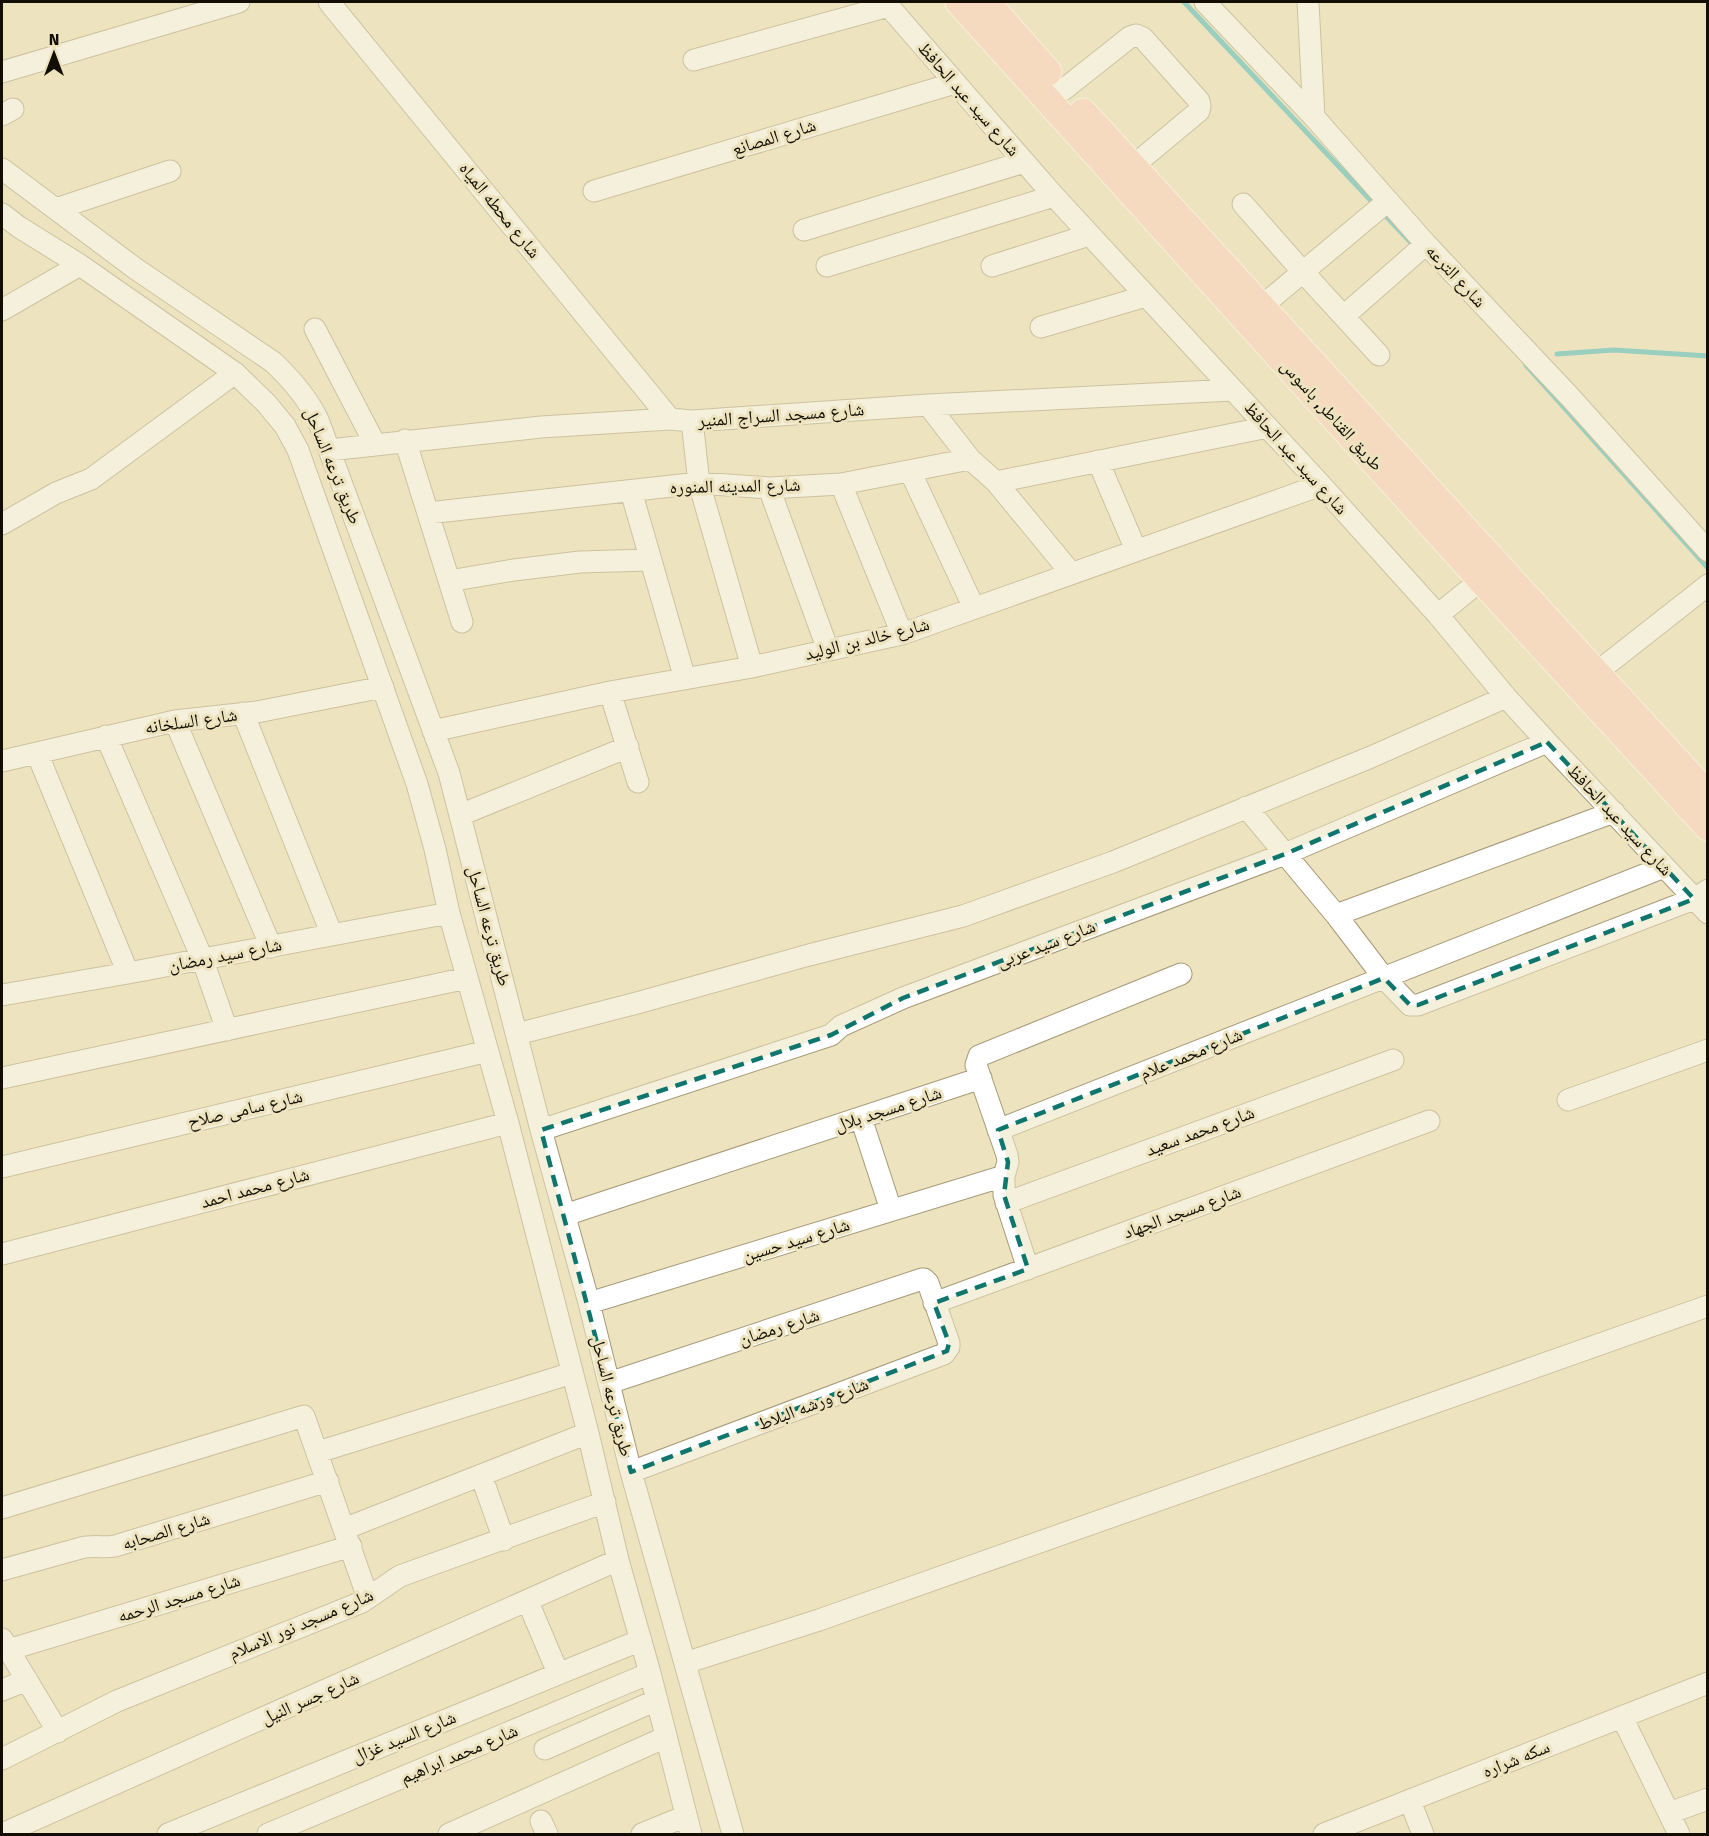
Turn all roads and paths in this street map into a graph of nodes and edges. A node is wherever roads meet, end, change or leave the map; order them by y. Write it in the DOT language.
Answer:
graph roads {
  1 [pos="239,2"];
  2 [pos="329,2"];
  3 [pos="959,2"];
  4 [pos="1205,2"];
  5 [pos="1308,2"];
  6 [pos="887,4"];
  7 [pos="992,4"];
  8 [pos="694,60"];
  9 [pos="2,72"];
  10 [pos="955,83"];
  11 [pos="1063,90"];
  12 [pos="1314,117"];
  13 [pos="1024,162"];
  14 [pos="1133,165"];
  15 [pos="2,169"];
  16 [pos="170,171"];
  17 [pos="594,191"];
  18 [pos="1054,196"];
  19 [pos="1388,201"];
  20 [pos="1243,204"];
  21 [pos="56,209"];
  22 [pos="2,214"];
  23 [pos="804,230"];
  24 [pos="1089,235"];
  25 [pos="1426,244"];
  26 [pos="80,265"];
  27 [pos="826,266"];
  28 [pos="992,266"];
  29 [pos="1303,272"];
  30 [pos="1146,296"];
  31 [pos="1262,306"];
  32 [pos="2,310"];
  33 [pos="1344,316"];
  34 [pos="1041,327"];
  35 [pos="315,329"];
  36 [pos="1379,355"];
  37 [pos="235,374"];
  38 [pos="1233,390"];
  39 [pos="928,405"];
  40 [pos="670,419"];
  41 [pos="692,421"];
  42 [pos="1268,428"];
  43 [pos="405,441"];
  44 [pos="375,444"];
  45 [pos="329,450"];
  46 [pos="970,459"];
  47 [pos="1098,461"];
  48 [pos="910,471"];
  49 [pos="996,482"];
  50 [pos="699,483"];
  51 [pos="841,484"];
  52 [pos="1321,485"];
  53 [pos="769,488"];
  54 [pos="631,491"];
  55 [pos="428,513"];
  56 [pos="2,524"];
  57 [pos="1136,550"];
  58 [pos="1707,551"];
  59 [pos="650,560"];
  60 [pos="1071,573"];
  61 [pos="1481,580"];
  62 [pos="449,581"];
  63 [pos="1707,585"];
  64 [pos="974,608"];
  65 [pos="1438,615"];
  66 [pos="462,622"];
  67 [pos="902,634"];
  68 [pos="828,650"];
  69 [pos="752,667"];
  70 [pos="1596,673"];
  71 [pos="685,679"];
  72 [pos="382,687"];
  73 [pos="610,692"];
  74 [pos="1506,697"];
  75 [pos="243,713"];
  76 [pos="174,721"];
  77 [pos="433,731"];
  78 [pos="106,736"];
  79 [pos="1547,742"];
  80 [pos="628,747"];
  81 [pos="37,753"];
  82 [pos="2,761"];
  83 [pos="638,782"];
  84 [pos="1707,795"];
  85 [pos="1246,807"];
  86 [pos="1614,812"];
  87 [pos="460,815"];
  88 [pos="1707,827"];
  89 [pos="1285,854"];
  90 [pos="1664,867"];
  91 [pos="1703,901"];
  92 [pos="449,913"];
  93 [pos="1336,915"];
  94 [pos="332,934"];
  95 [pos="270,947"];
  96 [pos="202,958"];
  97 [pos="128,974"];
  98 [pos="1181,974"];
  99 [pos="468,978"];
  100 [pos="1384,978"];
  101 [pos="2,995"];
  102 [pos="227,1030"];
  103 [pos="517,1034"];
  104 [pos="1707,1050"];
  105 [pos="488,1051"];
  106 [pos="1393,1060"];
  107 [pos="2,1078"];
  108 [pos="981,1078"];
  109 [pos="1568,1100"];
  110 [pos="861,1118"];
  111 [pos="1429,1121"];
  112 [pos="508,1123"];
  113 [pos="541,1130"];
  114 [pos="998,1130"];
  115 [pos="2,1167"];
  116 [pos="1004,1176"];
  117 [pos="1006,1203"];
  118 [pos="891,1210"];
  119 [pos="565,1215"];
  120 [pos="2,1254"];
  121 [pos="1028,1269"];
  122 [pos="589,1303"];
  123 [pos="934,1303"];
  124 [pos="1707,1306"];
  125 [pos="572,1373"];
  126 [pos="609,1383"];
  127 [pos="588,1433"];
  128 [pos="318,1452"];
  129 [pos="631,1472"];
  130 [pos="481,1475"];
  131 [pos="328,1481"];
  132 [pos="605,1502"];
  133 [pos="2,1508"];
  134 [pos="348,1537"];
  135 [pos="504,1540"];
  136 [pos="618,1560"];
  137 [pos="2,1570"];
  138 [pos="368,1598"];
  139 [pos="528,1602"];
  140 [pos="641,1640"];
  141 [pos="5,1644"];
  142 [pos="685,1663"];
  143 [pos="558,1673"];
  144 [pos="650,1673"];
  145 [pos="27,1680"];
  146 [pos="1707,1683"];
  147 [pos="2,1690"];
  148 [pos="657,1700"];
  149 [pos="1622,1717"];
  150 [pos="58,1732"];
  151 [pos="666,1737"];
  152 [pos="545,1749"];
  153 [pos="2,1759"];
  154 [pos="1707,1799"];
  155 [pos="1410,1801"];
  156 [pos="1669,1813"];
  157 [pos="688,1825"];
  158 [pos="2,1834"];
  159 [pos="168,1834"];
  160 [pos="268,1834"];
  161 [pos="449,1834"];
  162 [pos="642,1834"];
  163 [pos="732,1834"];
  164 [pos="1324,1834"];
  165 [pos="1423,1834"];
  166 [pos="1678,1834"];
  1 -- 9 [label="street"];
  2 -- 40 [label="street, شارع محطه المياه"];
  3 -- 61 [label="main road, طريق القناطر, باسوس"];
  4 -- 12 [label="street, شارع الترعه"];
  5 -- 12 [label="street"];
  6 -- 8 [label="street"];
  6 -- 10 [label="street, شارع سيد عبد الحافظ"];
  7 -- 11 [label="main road, طريق القناطر, باسوس"];
  10 -- 13 [label="street, شارع سيد عبد الحافظ"];
  10 -- 17 [label="street, شارع المصانع"];
  11 -- 14 [label="main road, طريق القناطر, باسوس"];
  11 -- 14 [label="street"];
  12 -- 19 [label="street, شارع الترعه"];
  13 -- 18 [label="street, شارع سيد عبد الحافظ"];
  13 -- 23 [label="street"];
  14 -- 31 [label="main road, طريق القناطر, باسوس"];
  15 -- 21 [label="street, طريق ترعه الساحل"];
  16 -- 21 [label="street"];
  18 -- 24 [label="street, شارع سيد عبد الحافظ"];
  18 -- 27 [label="street"];
  19 -- 25 [label="street, شارع الترعه"];
  19 -- 29 [label="street"];
  20 -- 29 [label="street"];
  21 -- 45 [label="street, طريق ترعه الساحل"];
  22 -- 26 [label="street, طريق ترعه الساحل"];
  24 -- 28 [label="street"];
  24 -- 30 [label="street, شارع سيد عبد الحافظ"];
  25 -- 33 [label="street"];
  25 -- 58 [label="street, شارع الترعه"];
  26 -- 32 [label="street"];
  26 -- 37 [label="street, طريق ترعه الساحل"];
  29 -- 31 [label="street"];
  29 -- 33 [label="street"];
  30 -- 34 [label="street"];
  30 -- 38 [label="street, شارع سيد عبد الحافظ"];
  31 -- 70 [label="main road, طريق القناطر, باسوس"];
  33 -- 36 [label="street"];
  35 -- 44 [label="street"];
  37 -- 56 [label="street"];
  37 -- 72 [label="street, طريق ترعه الساحل"];
  38 -- 39 [label="street, شارع مسجد السراج المنير"];
  38 -- 42 [label="street, شارع سيد عبد الحافظ"];
  39 -- 41 [label="street, شارع مسجد السراج المنير"];
  39 -- 46 [label="street"];
  40 -- 41 [label="street, شارع مسجد السراج المنير"];
  40 -- 43 [label="street, شارع مسجد السراج المنير"];
  41 -- 50 [label="street"];
  42 -- 47 [label="street"];
  42 -- 52 [label="street, شارع سيد عبد الحافظ"];
  43 -- 44 [label="street, شارع مسجد السراج المنير"];
  43 -- 55 [label="street"];
  44 -- 45 [label="street, شارع مسجد السراج المنير"];
  45 -- 77 [label="street, طريق ترعه الساحل"];
  46 -- 48 [label="street, شارع المدينه المنوره"];
  46 -- 49 [label="street"];
  47 -- 49 [label="street"];
  47 -- 57 [label="street"];
  48 -- 51 [label="street, شارع المدينه المنوره"];
  48 -- 64 [label="street"];
  49 -- 60 [label="street"];
  50 -- 53 [label="street, شارع المدينه المنوره"];
  50 -- 54 [label="street, شارع المدينه المنوره"];
  50 -- 69 [label="street"];
  51 -- 53 [label="street, شارع المدينه المنوره"];
  51 -- 67 [label="street"];
  52 -- 57 [label="street, شارع خالد بن الوليد"];
  52 -- 65 [label="street, شارع سيد عبد الحافظ"];
  53 -- 68 [label="street"];
  54 -- 55 [label="street, شارع المدينه المنوره"];
  54 -- 59 [label="street"];
  55 -- 62 [label="street"];
  57 -- 60 [label="street, شارع خالد بن الوليد"];
  59 -- 62 [label="street"];
  59 -- 71 [label="street"];
  60 -- 64 [label="street, شارع خالد بن الوليد"];
  61 -- 65 [label="street"];
  61 -- 88 [label="main road, طريق القناطر, باسوس"];
  62 -- 66 [label="street"];
  63 -- 70 [label="street"];
  64 -- 67 [label="street, شارع خالد بن الوليد"];
  65 -- 74 [label="street, شارع سيد عبد الحافظ"];
  67 -- 68 [label="street, شارع خالد بن الوليد"];
  68 -- 69 [label="street, شارع خالد بن الوليد"];
  69 -- 71 [label="street, شارع خالد بن الوليد"];
  70 -- 84 [label="main road, طريق القناطر, باسوس"];
  71 -- 73 [label="street, شارع خالد بن الوليد"];
  72 -- 75 [label="street, شارع السلخانه"];
  72 -- 92 [label="street, طريق ترعه الساحل"];
  73 -- 77 [label="street, شارع خالد بن الوليد"];
  73 -- 80 [label="street"];
  74 -- 79 [label="street, شارع سيد عبد الحافظ"];
  74 -- 85 [label="street"];
  75 -- 76 [label="street, شارع السلخانه"];
  75 -- 94 [label="street"];
  76 -- 78 [label="street, شارع السلخانه"];
  76 -- 95 [label="street"];
  77 -- 87 [label="street, طريق ترعه الساحل"];
  78 -- 81 [label="street, شارع السلخانه"];
  78 -- 96 [label="street"];
  79 -- 86 [label="street, شارع سيد عبد الحافظ"];
  79 -- 89 [label="street, شارع سيد عربى"];
  80 -- 83 [label="street"];
  80 -- 87 [label="street"];
  81 -- 82 [label="street, شارع السلخانه"];
  81 -- 97 [label="street"];
  85 -- 89 [label="street"];
  85 -- 103 [label="street"];
  86 -- 90 [label="street, شارع سيد عبد الحافظ"];
  86 -- 93 [label="street"];
  87 -- 103 [label="street, طريق ترعه الساحل"];
  89 -- 93 [label="street"];
  89 -- 113 [label="street, شارع سيد عربى"];
  90 -- 91 [label="street, شارع سيد عبد الحافظ"];
  90 -- 100 [label="street, شارع محمد علام"];
  91 -- 100 [label="street"];
  92 -- 94 [label="street, شارع سيد رمضان"];
  92 -- 99 [label="street, طريق ترعه الساحل"];
  93 -- 100 [label="street"];
  94 -- 95 [label="street, شارع سيد رمضان"];
  95 -- 96 [label="street, شارع سيد رمضان"];
  96 -- 97 [label="street, شارع سيد رمضان"];
  96 -- 102 [label="street"];
  97 -- 101 [label="street, شارع سيد رمضان"];
  98 -- 108 [label="street"];
  99 -- 102 [label="street"];
  99 -- 105 [label="street, طريق ترعه الساحل"];
  100 -- 114 [label="street, شارع محمد علام"];
  102 -- 107 [label="street"];
  103 -- 113 [label="street, طريق ترعه الساحل"];
  104 -- 109 [label="street"];
  105 -- 112 [label="street, طريق ترعه الساحل"];
  105 -- 115 [label="street, شارع سامى صلاح"];
  106 -- 117 [label="street, شارع محمد سعيد"];
  108 -- 110 [label="street, شارع مسجد بلال"];
  108 -- 114 [label="street"];
  110 -- 118 [label="street"];
  110 -- 119 [label="street, شارع مسجد بلال"];
  111 -- 121 [label="street, شارع مسجد الجهاد"];
  112 -- 120 [label="street, شارع محمد احمد"];
  112 -- 125 [label="street, طريق ترعه الساحل"];
  113 -- 119 [label="street, طريق ترعه الساحل"];
  114 -- 116 [label="street"];
  116 -- 117 [label="street"];
  116 -- 118 [label="street, شارع سيد حسين"];
  117 -- 121 [label="street"];
  118 -- 122 [label="street, شارع سيد حسين"];
  119 -- 122 [label="street, طريق ترعه الساحل"];
  121 -- 123 [label="street, شارع مسجد الجهاد"];
  122 -- 126 [label="street, طريق ترعه الساحل"];
  123 -- 126 [label="street, شارع رمضان"];
  123 -- 129 [label="street, شارع ورشه البلاط"];
  124 -- 142 [label="street"];
  125 -- 127 [label="street, طريق ترعه الساحل"];
  125 -- 128 [label="street"];
  126 -- 129 [label="street, طريق ترعه الساحل"];
  127 -- 130 [label="street, شارع مسجد الرحمه"];
  127 -- 132 [label="street, طريق ترعه الساحل"];
  128 -- 131 [label="street"];
  128 -- 133 [label="street"];
  129 -- 142 [label="street, طريق ترعه الساحل"];
  130 -- 134 [label="street, شارع مسجد الرحمه"];
  130 -- 135 [label="street"];
  131 -- 134 [label="street"];
  131 -- 137 [label="street, شارع الصحابه"];
  132 -- 135 [label="street, شارع مسجد نور الاسلام"];
  132 -- 136 [label="street, طريق ترعه الساحل"];
  134 -- 138 [label="street"];
  134 -- 141 [label="street, شارع مسجد الرحمه"];
  135 -- 138 [label="street, شارع مسجد نور الاسلام"];
  136 -- 139 [label="street, شارع جسر النيل"];
  136 -- 140 [label="street, طريق ترعه الساحل"];
  138 -- 150 [label="street, شارع مسجد نور الاسلام"];
  139 -- 143 [label="street"];
  139 -- 158 [label="street, شارع جسر النيل"];
  140 -- 143 [label="street, شارع السيد غزال"];
  140 -- 144 [label="street, طريق ترعه الساحل"];
  141 -- 145 [label="street"];
  142 -- 163 [label="street, طريق ترعه الساحل"];
  143 -- 159 [label="street, شارع السيد غزال"];
  144 -- 148 [label="street, طريق ترعه الساحل"];
  144 -- 160 [label="street, شارع محمد ابراهيم"];
  145 -- 147 [label="street"];
  145 -- 150 [label="street"];
  146 -- 149 [label="street, سكه شراره"];
  148 -- 151 [label="street, طريق ترعه الساحل"];
  148 -- 152 [label="street"];
  149 -- 155 [label="street, سكه شراره"];
  149 -- 156 [label="street"];
  150 -- 153 [label="street, شارع مسجد نور الاسلام"];
  151 -- 157 [label="street, طريق ترعه الساحل"];
  151 -- 161 [label="street"];
  154 -- 156 [label="street"];
  155 -- 164 [label="street, سكه شراره"];
  155 -- 165 [label="street"];
  156 -- 166 [label="street"];
  157 -- 162 [label="street"];
}
